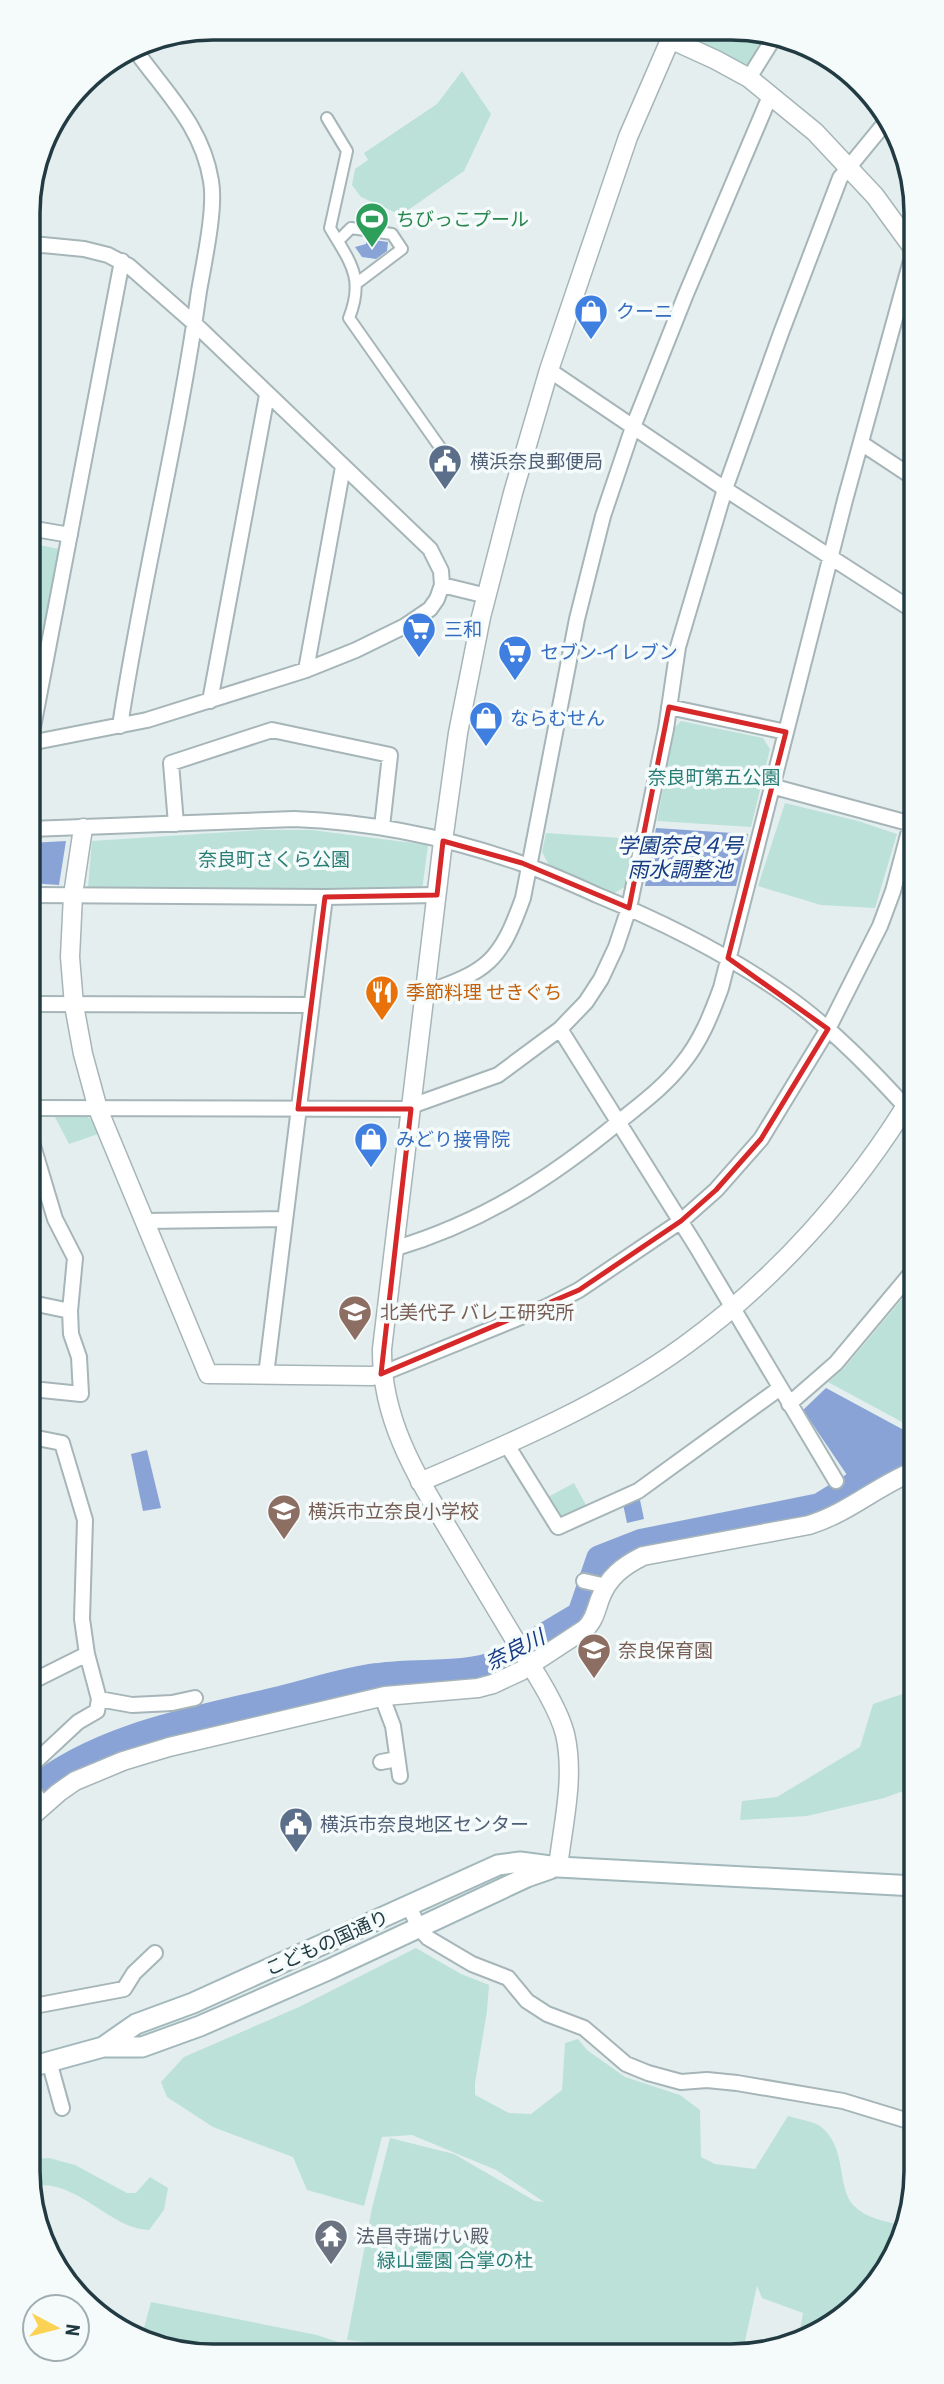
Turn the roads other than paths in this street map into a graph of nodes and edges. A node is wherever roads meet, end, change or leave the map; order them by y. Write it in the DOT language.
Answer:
graph roads {
  1 [pos="670,40"];
  2 [pos="681,40"];
  3 [pos="769,45"];
  4 [pos="140,56"];
  5 [pos="749,78"];
  6 [pos="770,96"];
  7 [pos="327,118"];
  8 [pos="881,128"];
  9 [pos="850,168"];
  10 [pos="904,236"];
  11 [pos="338,241"];
  12 [pos="41,246"];
  13 [pos="122,261"];
  14 [pos="356,283"];
  15 [pos="904,286"];
  16 [pos="195,324"];
  17 [pos="549,370"];
  18 [pos="267,395"];
  19 [pos="633,427"];
  20 [pos="861,443"];
  21 [pos="444,453"];
  22 [pos="343,467"];
  23 [pos="904,471"];
  24 [pos="724,489"];
  25 [pos="41,530"];
  26 [pos="70,536"];
  27 [pos="831,559"];
  28 [pos="442,585"];
  29 [pos="487,596"];
  30 [pos="904,604"];
  31 [pos="306,670"];
  32 [pos="41,687"];
  33 [pos="210,701"];
  34 [pos="668,707"];
  35 [pos="120,726"];
  36 [pos="786,732"];
  37 [pos="41,741"];
  38 [pos="771,786"];
  39 [pos="904,820"];
  40 [pos="176,824"];
  41 [pos="382,827"];
  42 [pos="83,828"];
  43 [pos="41,829"];
  44 [pos="443,841"];
  45 [pos="904,850"];
  46 [pos="529,866"];
  47 [pos="41,895"];
  48 [pos="73,895"];
  49 [pos="437,895"];
  50 [pos="325,897"];
  51 [pos="629,908"];
  52 [pos="728,958"];
  53 [pos="425,993"];
  54 [pos="41,1004"];
  55 [pos="74,1005"];
  56 [pos="310,1005"];
  57 [pos="560,1029"];
  58 [pos="828,1029"];
  59 [pos="904,1100"];
  60 [pos="41,1108"];
  61 [pos="411,1108"];
  62 [pos="98,1109"];
  63 [pos="298,1109"];
  64 [pos="904,1115"];
  65 [pos="618,1123"];
  66 [pos="41,1171"];
  67 [pos="284,1219"];
  68 [pos="145,1221"];
  69 [pos="681,1221"];
  70 [pos="393,1250"];
  71 [pos="903,1282"];
  72 [pos="40,1305"];
  73 [pos="732,1309"];
  74 [pos="69,1311"];
  75 [pos="382,1374"];
  76 [pos="266,1375"];
  77 [pos="780,1388"];
  78 [pos="40,1390"];
  79 [pos="789,1404"];
  80 [pos="40,1439"];
  81 [pos="507,1445"];
  82 [pos="903,1475"];
  83 [pos="836,1481"];
  84 [pos="420,1482"];
  85 [pos="87,1654"];
  86 [pos="529,1662"];
  87 [pos="40,1677"];
  88 [pos="382,1697"];
  89 [pos="195,1698"];
  90 [pos="99,1699"];
  91 [pos="40,1757"];
  92 [pos="397,1759"];
  93 [pos="381,1762"];
  94 [pos="400,1776"];
  95 [pos="40,1809"];
  96 [pos="558,1867"];
  97 [pos="903,1885"];
  98 [pos="409,1906"];
  99 [pos="419,1928"];
  100 [pos="155,1953"];
  101 [pos="40,2005"];
  102 [pos="103,2047"];
  103 [pos="42,2063"];
  104 [pos="62,2108"];
  105 [pos="903,2119"];
  1 -- 17 [label="street"];
  2 -- 5 [label="street"];
  3 -- 5 [label="street"];
  4 -- 16 [label="street"];
  5 -- 6 [label="street"];
  6 -- 9 [label="street"];
  6 -- 19 [label="street"];
  7 -- 11 [label="street"];
  8 -- 9 [label="street"];
  9 -- 10 [label="street"];
  9 -- 24 [label="street"];
  11 -- 14 [label="street"];
  11 -- 14 [label="street"];
  12 -- 13 [label="street"];
  13 -- 16 [label="street"];
  13 -- 26 [label="street"];
  14 -- 21 [label="street"];
  15 -- 20 [label="street"];
  16 -- 18 [label="street"];
  16 -- 35 [label="street"];
  17 -- 19 [label="street"];
  17 -- 29 [label="street"];
  18 -- 22 [label="street"];
  18 -- 33 [label="street"];
  19 -- 24 [label="street"];
  19 -- 46 [label="street"];
  20 -- 23 [label="street"];
  20 -- 27 [label="street"];
  22 -- 28 [label="street"];
  22 -- 31 [label="street"];
  24 -- 27 [label="street"];
  24 -- 34 [label="street"];
  25 -- 26 [label="street"];
  26 -- 32 [label="street"];
  27 -- 30 [label="street"];
  27 -- 36 [label="street"];
  28 -- 29 [label="street"];
  28 -- 31 [label="street"];
  29 -- 44 [label="street"];
  31 -- 33 [label="street"];
  33 -- 35 [label="street"];
  34 -- 36 [label="street"];
  34 -- 51 [label="street"];
  35 -- 37 [label="street"];
  36 -- 38 [label="street"];
  38 -- 39 [label="street"];
  38 -- 52 [label="street"];
  40 -- 41 [label="street"];
  40 -- 41 [label="street"];
  40 -- 42 [label="street"];
  41 -- 44 [label="street"];
  42 -- 43 [label="street"];
  42 -- 48 [label="street"];
  44 -- 46 [label="street"];
  44 -- 49 [label="street"];
  45 -- 58 [label="street"];
  46 -- 51 [label="street"];
  46 -- 53 [label="street"];
  47 -- 48 [label="street"];
  48 -- 50 [label="street"];
  48 -- 55 [label="street"];
  49 -- 50 [label="street"];
  49 -- 53 [label="street"];
  50 -- 56 [label="street"];
  51 -- 52 [label="street"];
  51 -- 57 [label="street"];
  52 -- 58 [label="street"];
  52 -- 65 [label="street"];
  53 -- 61 [label="street"];
  54 -- 55 [label="street"];
  55 -- 56 [label="street"];
  55 -- 62 [label="street"];
  56 -- 63 [label="street"];
  57 -- 61 [label="street"];
  57 -- 65 [label="street"];
  58 -- 59 [label="street"];
  58 -- 69 [label="street"];
  60 -- 62 [label="street"];
  61 -- 63 [label="street"];
  61 -- 70 [label="street"];
  62 -- 63 [label="street"];
  62 -- 68 [label="street"];
  63 -- 67 [label="street"];
  64 -- 73 [label="street"];
  65 -- 69 [label="street"];
  65 -- 70 [label="street"];
  66 -- 74 [label="street"];
  67 -- 68 [label="street"];
  67 -- 76 [label="street"];
  68 -- 76 [label="street"];
  69 -- 73 [label="street"];
  69 -- 75 [label="street"];
  70 -- 75 [label="street"];
  71 -- 79 [label="street"];
  72 -- 74 [label="street"];
  73 -- 77 [label="street"];
  73 -- 81 [label="street"];
  74 -- 78 [label="street"];
  75 -- 76 [label="street"];
  75 -- 84 [label="street"];
  77 -- 79 [label="street"];
  77 -- 81 [label="street"];
  79 -- 83 [label="street"];
  80 -- 85 [label="street"];
  81 -- 84 [label="street"];
  82 -- 86 [label="street"];
  84 -- 86 [label="street"];
  85 -- 87 [label="street"];
  85 -- 90 [label="street"];
  86 -- 88 [label="street"];
  86 -- 96 [label="street"];
  88 -- 92 [label="street"];
  88 -- 95 [label="street"];
  89 -- 90 [label="street"];
  90 -- 91 [label="street"];
  92 -- 93 [label="street"];
  92 -- 94 [label="street"];
  96 -- 97 [label="main road, こどもの国通り"];
  96 -- 98 [label="main road, こどもの国通り"];
  96 -- 99 [label="main road, こどもの国通り"];
  98 -- 99 [label="street"];
  98 -- 102 [label="main road, こどもの国通り"];
  99 -- 102 [label="main road, こどもの国通り"];
  99 -- 105 [label="street"];
  100 -- 101 [label="street"];
  102 -- 103 [label="main road, こどもの国通り"];
  103 -- 104 [label="street"];
}
